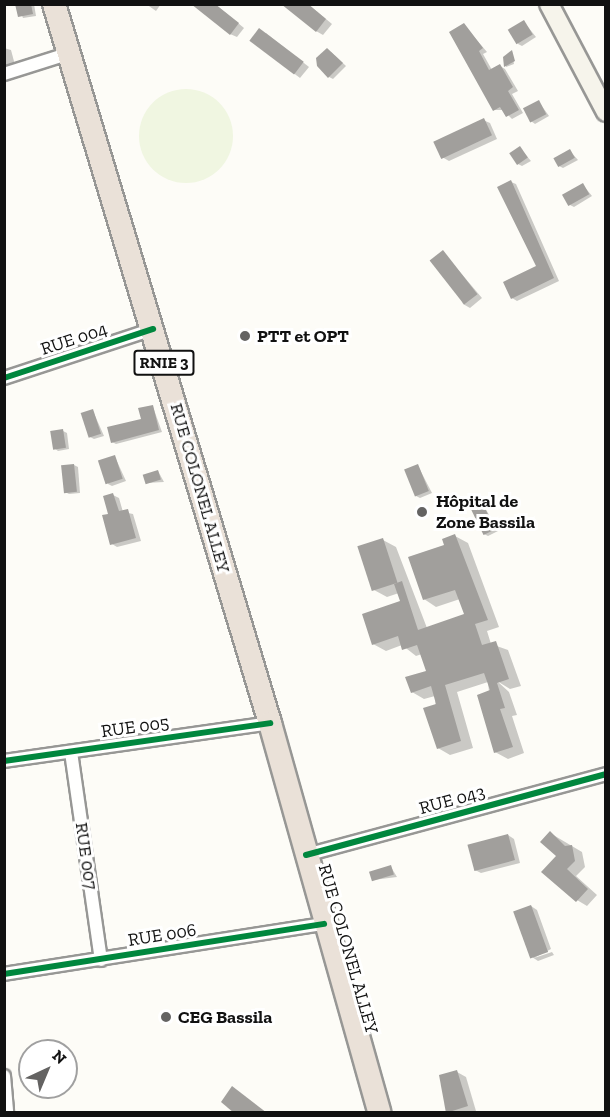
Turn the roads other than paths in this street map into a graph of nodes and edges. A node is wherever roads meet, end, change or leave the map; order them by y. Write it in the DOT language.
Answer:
graph roads {
  1 [pos="54,4"];
  2 [pos="549,4"];
  3 [pos="67,54"];
  4 [pos="4,74"];
  5 [pos="606,112"];
  6 [pos="153,328"];
  7 [pos="4,378"];
  8 [pos="270,723"];
  9 [pos="71,752"];
  10 [pos="4,761"];
  11 [pos="606,774"];
  12 [pos="306,855"];
  13 [pos="324,924"];
  14 [pos="101,960"];
  15 [pos="4,974"];
  16 [pos="4,1076"];
  17 [pos="7,1113"];
  18 [pos="380,1113"];
  1 -- 3 [label="highway, RUE COLONEL ALLEY / RNIE 3"];
  2 -- 5 [label="main road"];
  3 -- 4 [label="street"];
  3 -- 6 [label="highway, RUE COLONEL ALLEY / RNIE 3"];
  6 -- 7 [label="street, RUE 004"];
  6 -- 8 [label="highway, RUE COLONEL ALLEY / RNIE 3"];
  8 -- 9 [label="street, RUE 005"];
  8 -- 12 [label="highway, RUE COLONEL ALLEY / RNIE 3"];
  9 -- 10 [label="street, RUE 005"];
  9 -- 14 [label="street, RUE 007"];
  11 -- 12 [label="street, RUE 043"];
  12 -- 13 [label="highway, RUE COLONEL ALLEY / RNIE 3"];
  13 -- 14 [label="street, RUE 006"];
  13 -- 18 [label="highway, RUE COLONEL ALLEY / RNIE 3"];
  14 -- 15 [label="street, RUE 006"];
  16 -- 17 [label="street"];
}
